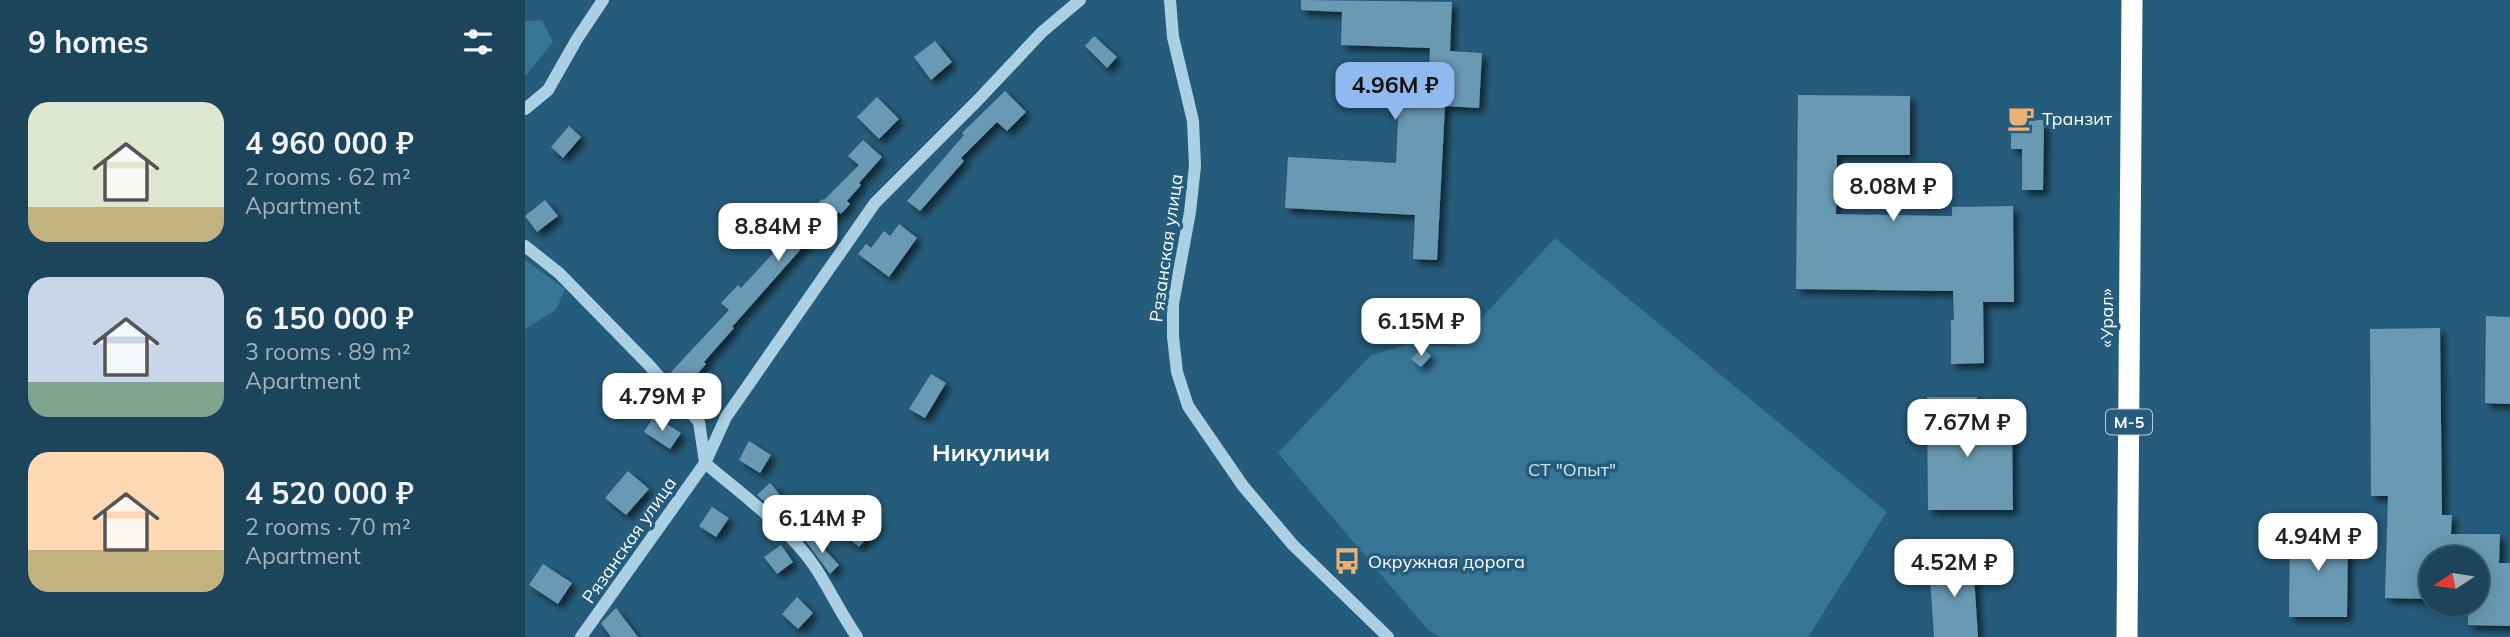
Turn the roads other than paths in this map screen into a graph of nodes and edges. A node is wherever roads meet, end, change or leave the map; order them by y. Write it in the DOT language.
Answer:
graph roads {
  1 [pos="603,0"];
  2 [pos="1080,0"];
  3 [pos="1170,0"];
  4 [pos="2132,0"];
  5 [pos="525,109"];
  6 [pos="525,246"];
  7 [pos="705,463"];
  8 [pos="581,637"];
  9 [pos="857,637"];
  10 [pos="1388,637"];
  11 [pos="2127,637"];
  1 -- 5 [label="street"];
  2 -- 7 [label="street, Рязанская улица"];
  3 -- 10 [label="street, Рязанская улица"];
  4 -- 11 [label="highway, «Урал» / М-5"];
  6 -- 7 [label="street"];
  7 -- 8 [label="street, Рязанская улица"];
  7 -- 9 [label="street"];
}
